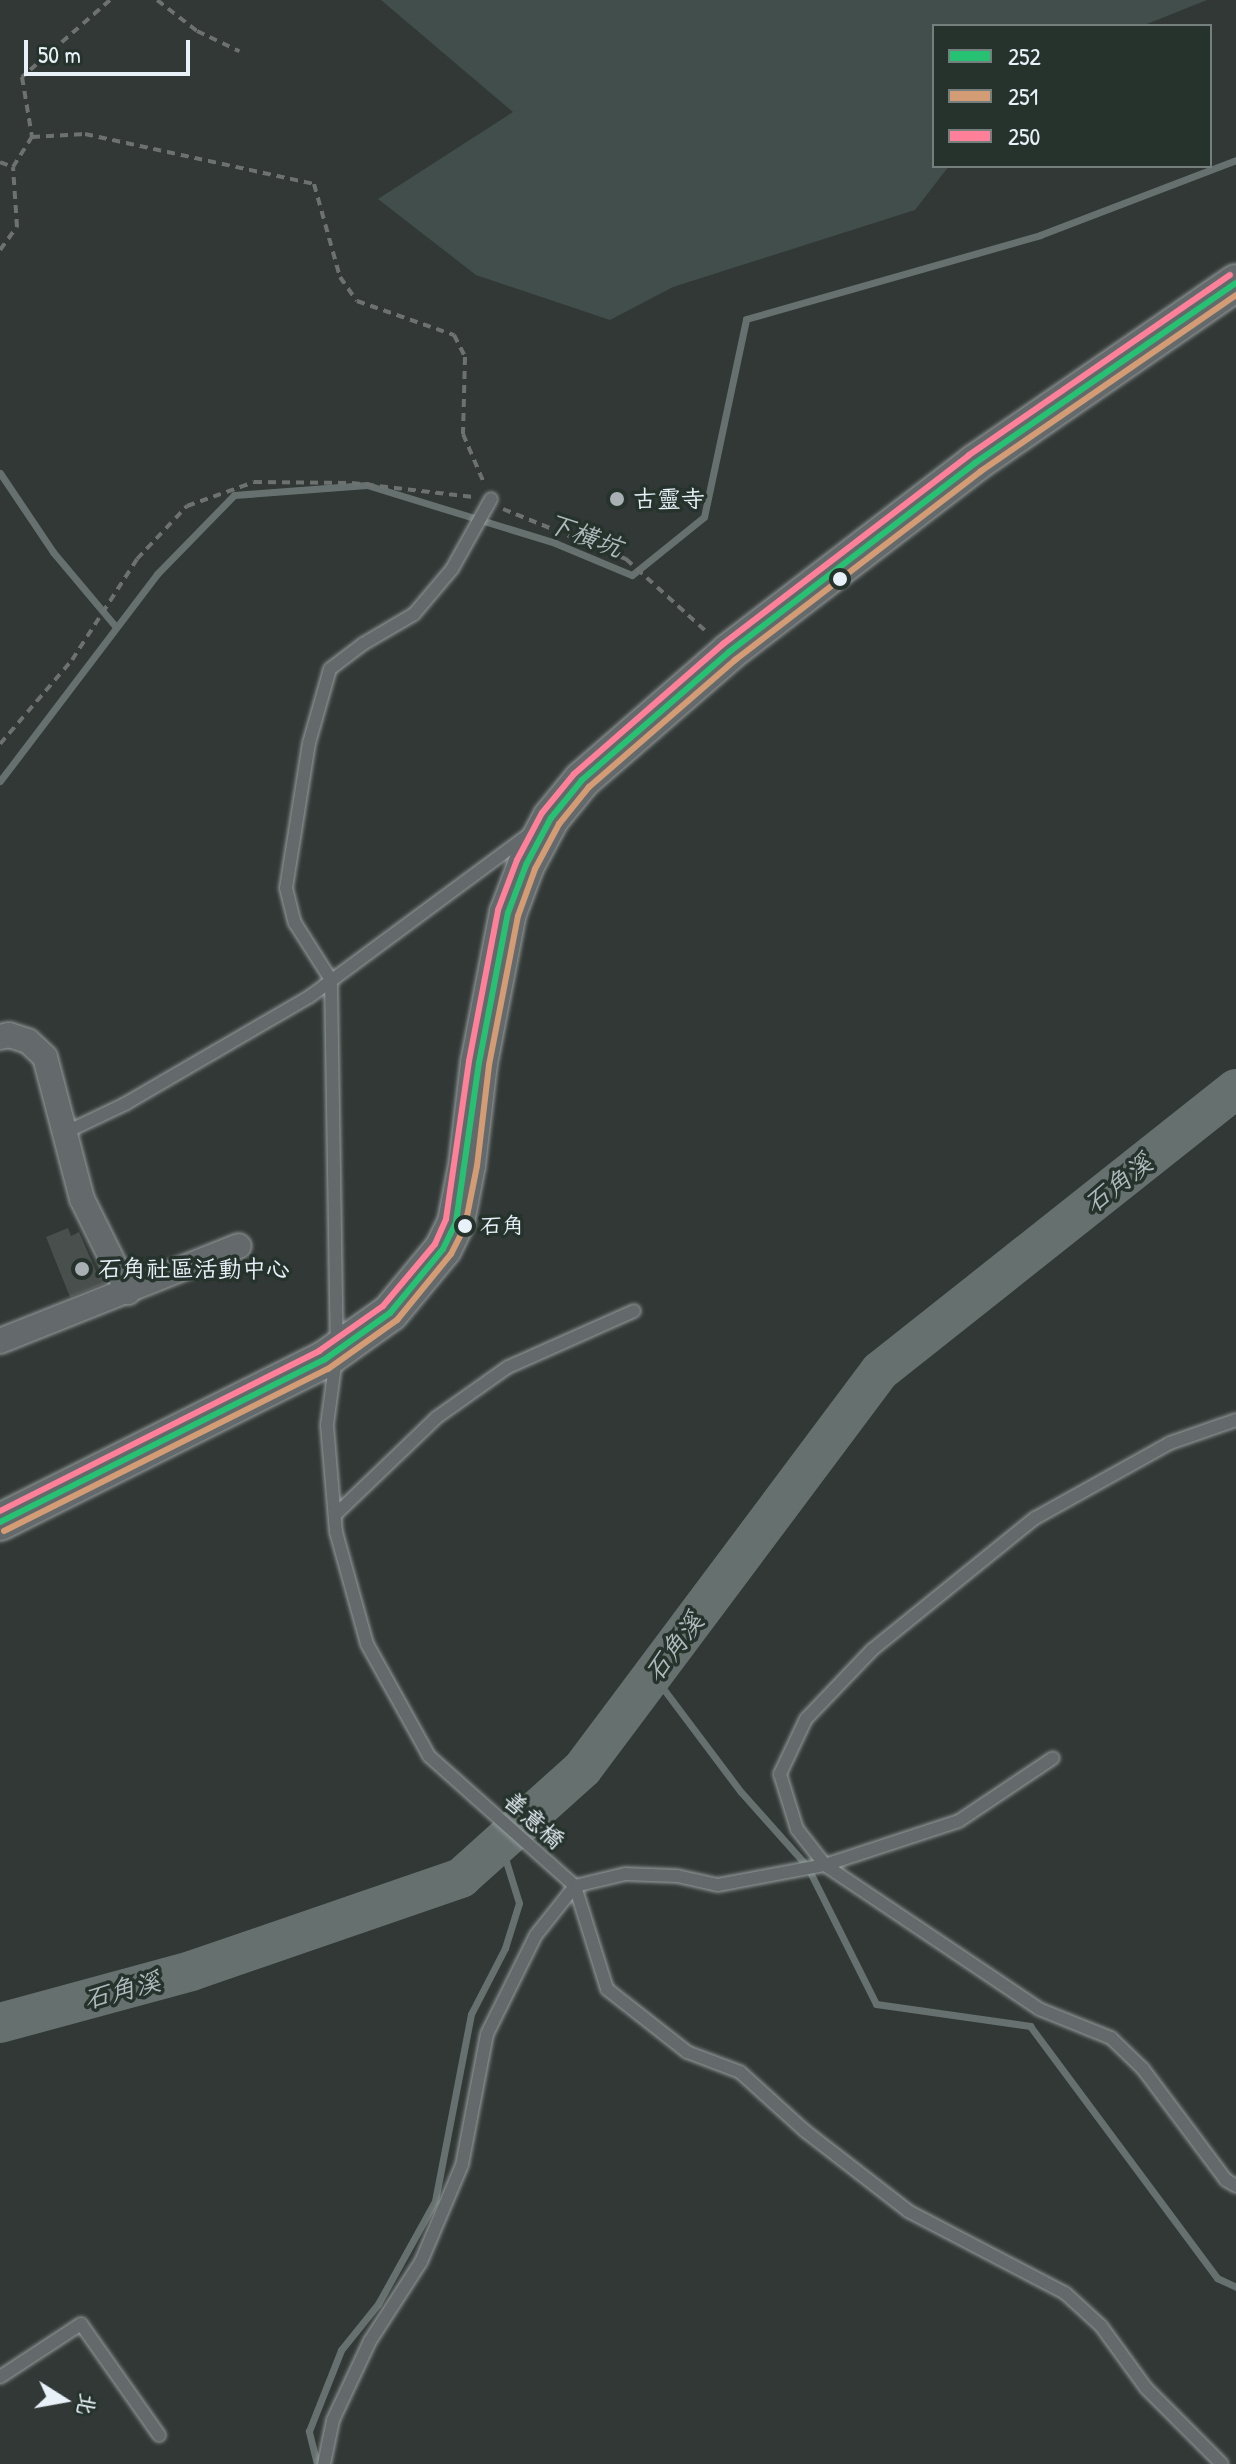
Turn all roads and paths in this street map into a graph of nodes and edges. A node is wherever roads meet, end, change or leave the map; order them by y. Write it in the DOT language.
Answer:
graph roads {
  1 [pos="110,0"];
  2 [pos="157,0"];
  3 [pos="239,51"];
  4 [pos="32,137"];
  5 [pos="0,162"];
  6 [pos="13,167"];
  7 [pos="0,250"];
  8 [pos="1236,283"];
  9 [pos="489,503"];
  10 [pos="729,652"];
  11 [pos="0,744"];
  12 [pos="551,818"];
  13 [pos="331,980"];
  14 [pos="0,1037"];
  15 [pos="64,1133"];
  16 [pos="239,1246"];
  17 [pos="128,1292"];
  18 [pos="634,1311"];
  19 [pos="0,1341"];
  20 [pos="337,1351"];
  21 [pos="1236,1420"];
  22 [pos="335,1515"];
  23 [pos="0,1522"];
  24 [pos="1053,1758"];
  25 [pos="825,1865"];
  26 [pos="575,1886"];
  27 [pos="1236,2186"];
  28 [pos="0,2377"];
  29 [pos="159,2435"];
  30 [pos="324,2464"];
  31 [pos="1222,2464"];
  1 -- 4 [label="path"];
  2 -- 3 [label="path"];
  4 -- 6 [label="path"];
  4 -- 9 [label="path"];
  5 -- 6 [label="path"];
  6 -- 7 [label="path"];
  8 -- 10 [label="street"];
  9 -- 10 [label="path"];
  9 -- 11 [label="path"];
  9 -- 13 [label="lane"];
  10 -- 12 [label="street"];
  12 -- 13 [label="lane"];
  12 -- 20 [label="street"];
  13 -- 15 [label="lane"];
  13 -- 20 [label="lane, 善意橋"];
  14 -- 15 [label="street"];
  15 -- 17 [label="street"];
  16 -- 17 [label="street"];
  17 -- 19 [label="street"];
  18 -- 22 [label="lane"];
  20 -- 22 [label="lane, 善意橋"];
  20 -- 23 [label="street"];
  21 -- 25 [label="lane"];
  22 -- 26 [label="lane, 善意橋"];
  24 -- 25 [label="lane"];
  25 -- 26 [label="lane"];
  25 -- 27 [label="lane"];
  26 -- 30 [label="lane"];
  26 -- 31 [label="lane"];
  28 -- 29 [label="lane"];
}
